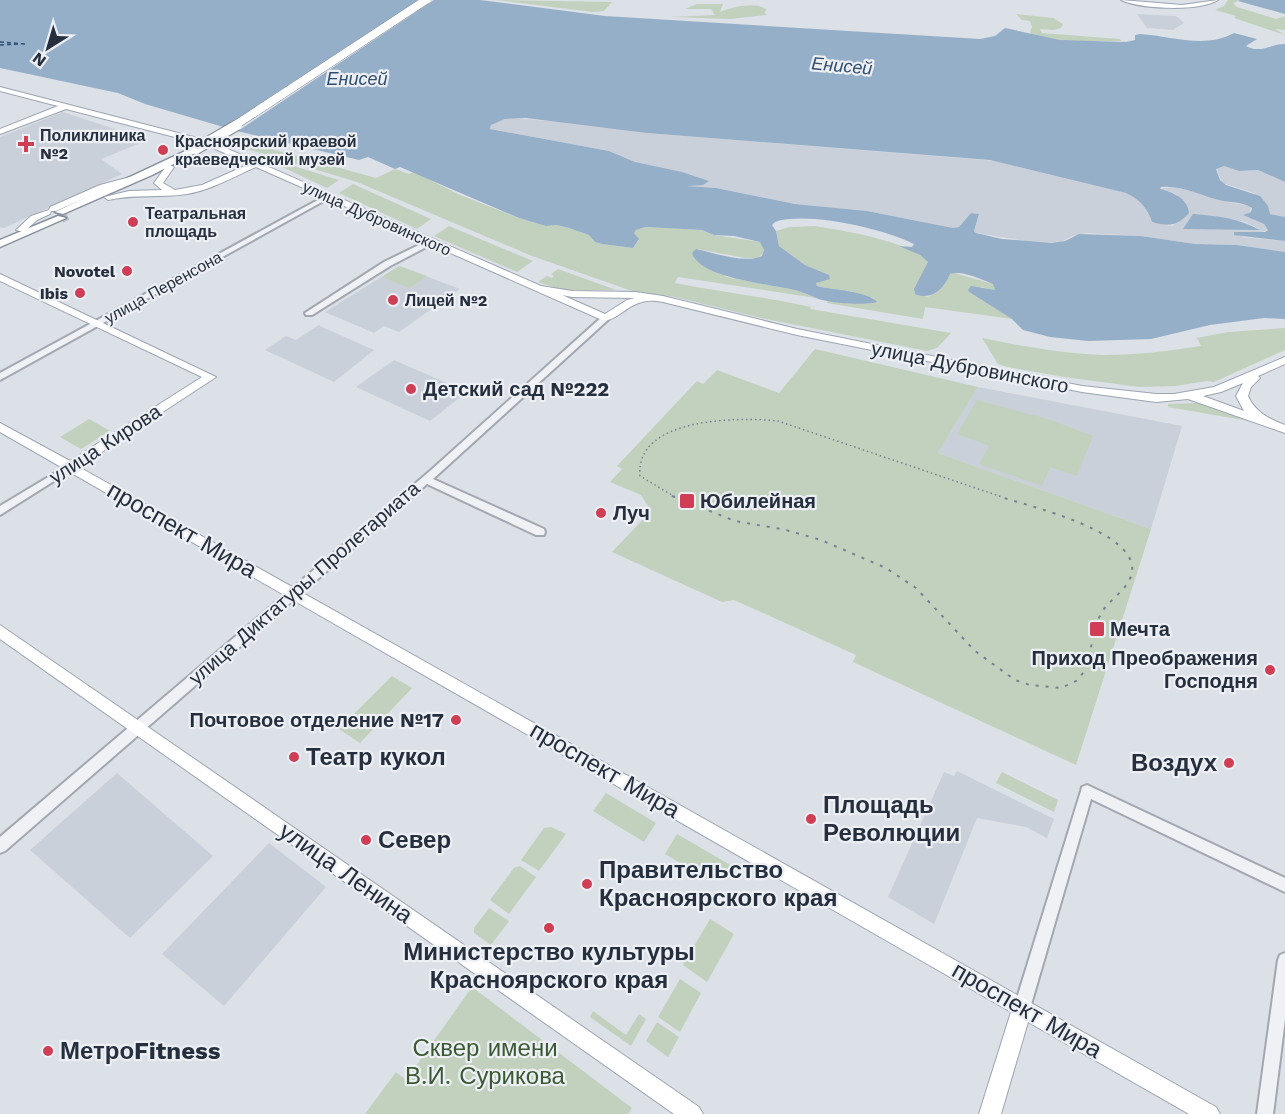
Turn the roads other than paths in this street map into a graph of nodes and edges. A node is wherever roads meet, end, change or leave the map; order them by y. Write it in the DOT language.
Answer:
graph roads {
  1 [pos="428,0"];
  2 [pos="1124,0"];
  3 [pos="1215,0"];
  4 [pos="0,89"];
  5 [pos="66,106"];
  6 [pos="0,132"];
  7 [pos="214,145"];
  8 [pos="200,147"];
  9 [pos="229,151"];
  10 [pos="257,164"];
  11 [pos="170,167"];
  12 [pos="108,197"];
  13 [pos="327,197"];
  14 [pos="57,214"];
  15 [pos="0,243"];
  16 [pos="430,243"];
  17 [pos="0,277"];
  18 [pos="541,289"];
  19 [pos="652,298"];
  20 [pos="309,313"];
  21 [pos="606,318"];
  22 [pos="97,323"];
  23 [pos="1285,360"];
  24 [pos="1261,373"];
  25 [pos="0,377"];
  26 [pos="1189,396"];
  27 [pos="0,427"];
  28 [pos="1282,428"];
  29 [pos="70,466"];
  30 [pos="425,479"];
  31 [pos="0,511"];
  32 [pos="540,532"];
  33 [pos="293,593"];
  34 [pos="0,631"];
  35 [pos="138,727"];
  36 [pos="0,846"];
  37 [pos="1285,885"];
  38 [pos="1285,960"];
  39 [pos="1022,1008"];
  40 [pos="692,1114"];
  41 [pos="990,1114"];
  42 [pos="1209,1114"];
  43 [pos="1265,1114"];
  1 -- 8 [label="highway, bridge"];
  2 -- 3 [label="main road"];
  4 -- 5 [label="main road"];
  5 -- 6 [label="main road"];
  5 -- 8 [label="main road"];
  7 -- 9 [label="main road, улица Дубровинского"];
  8 -- 11 [label="highway"];
  8 -- 14 [label="highway"];
  9 -- 10 [label="main road, улица Дубровинского"];
  9 -- 11 [label="main road"];
  10 -- 12 [label="main road"];
  10 -- 13 [label="main road, улица Дубровинского"];
  11 -- 12 [label="highway"];
  12 -- 14 [label="highway"];
  13 -- 16 [label="main road, улица Дубровинского"];
  13 -- 22 [label="street, улица Перенсона"];
  14 -- 15 [label="highway"];
  14 -- 15 [label="highway"];
  16 -- 18 [label="main road, улица Дубровинского"];
  16 -- 20 [label="street"];
  17 -- 22 [label="main road"];
  18 -- 19 [label="main road, улица Дубровинского"];
  18 -- 21 [label="main road, улица Дубровинского"];
  19 -- 21 [label="main road"];
  19 -- 26 [label="main road, улица Дубровинского"];
  21 -- 30 [label="street, улица Диктатуры Пролетариата"];
  22 -- 25 [label="street, улица Перенсона"];
  22 -- 29 [label="main road, улица Кирова"];
  23 -- 24 [label="main road, улица Дубровинского"];
  24 -- 26 [label="main road, улица Дубровинского"];
  24 -- 28 [label="main road"];
  26 -- 28 [label="main road"];
  27 -- 29 [label="main road, проспект Мира"];
  29 -- 31 [label="street, улица Кирова"];
  29 -- 33 [label="main road, проспект Мира"];
  30 -- 32 [label="street"];
  30 -- 33 [label="street, улица Диктатуры Пролетариата"];
  33 -- 35 [label="street, улица Диктатуры Пролетариата"];
  33 -- 39 [label="main road, проспект Мира"];
  34 -- 35 [label="main road, улица Ленина"];
  35 -- 36 [label="street, улица Диктатуры Пролетариата"];
  35 -- 40 [label="main road, улица Ленина"];
  37 -- 39 [label="street"];
  38 -- 43 [label="street"];
  39 -- 41 [label="main road"];
  39 -- 42 [label="main road, проспект Мира"];
}
